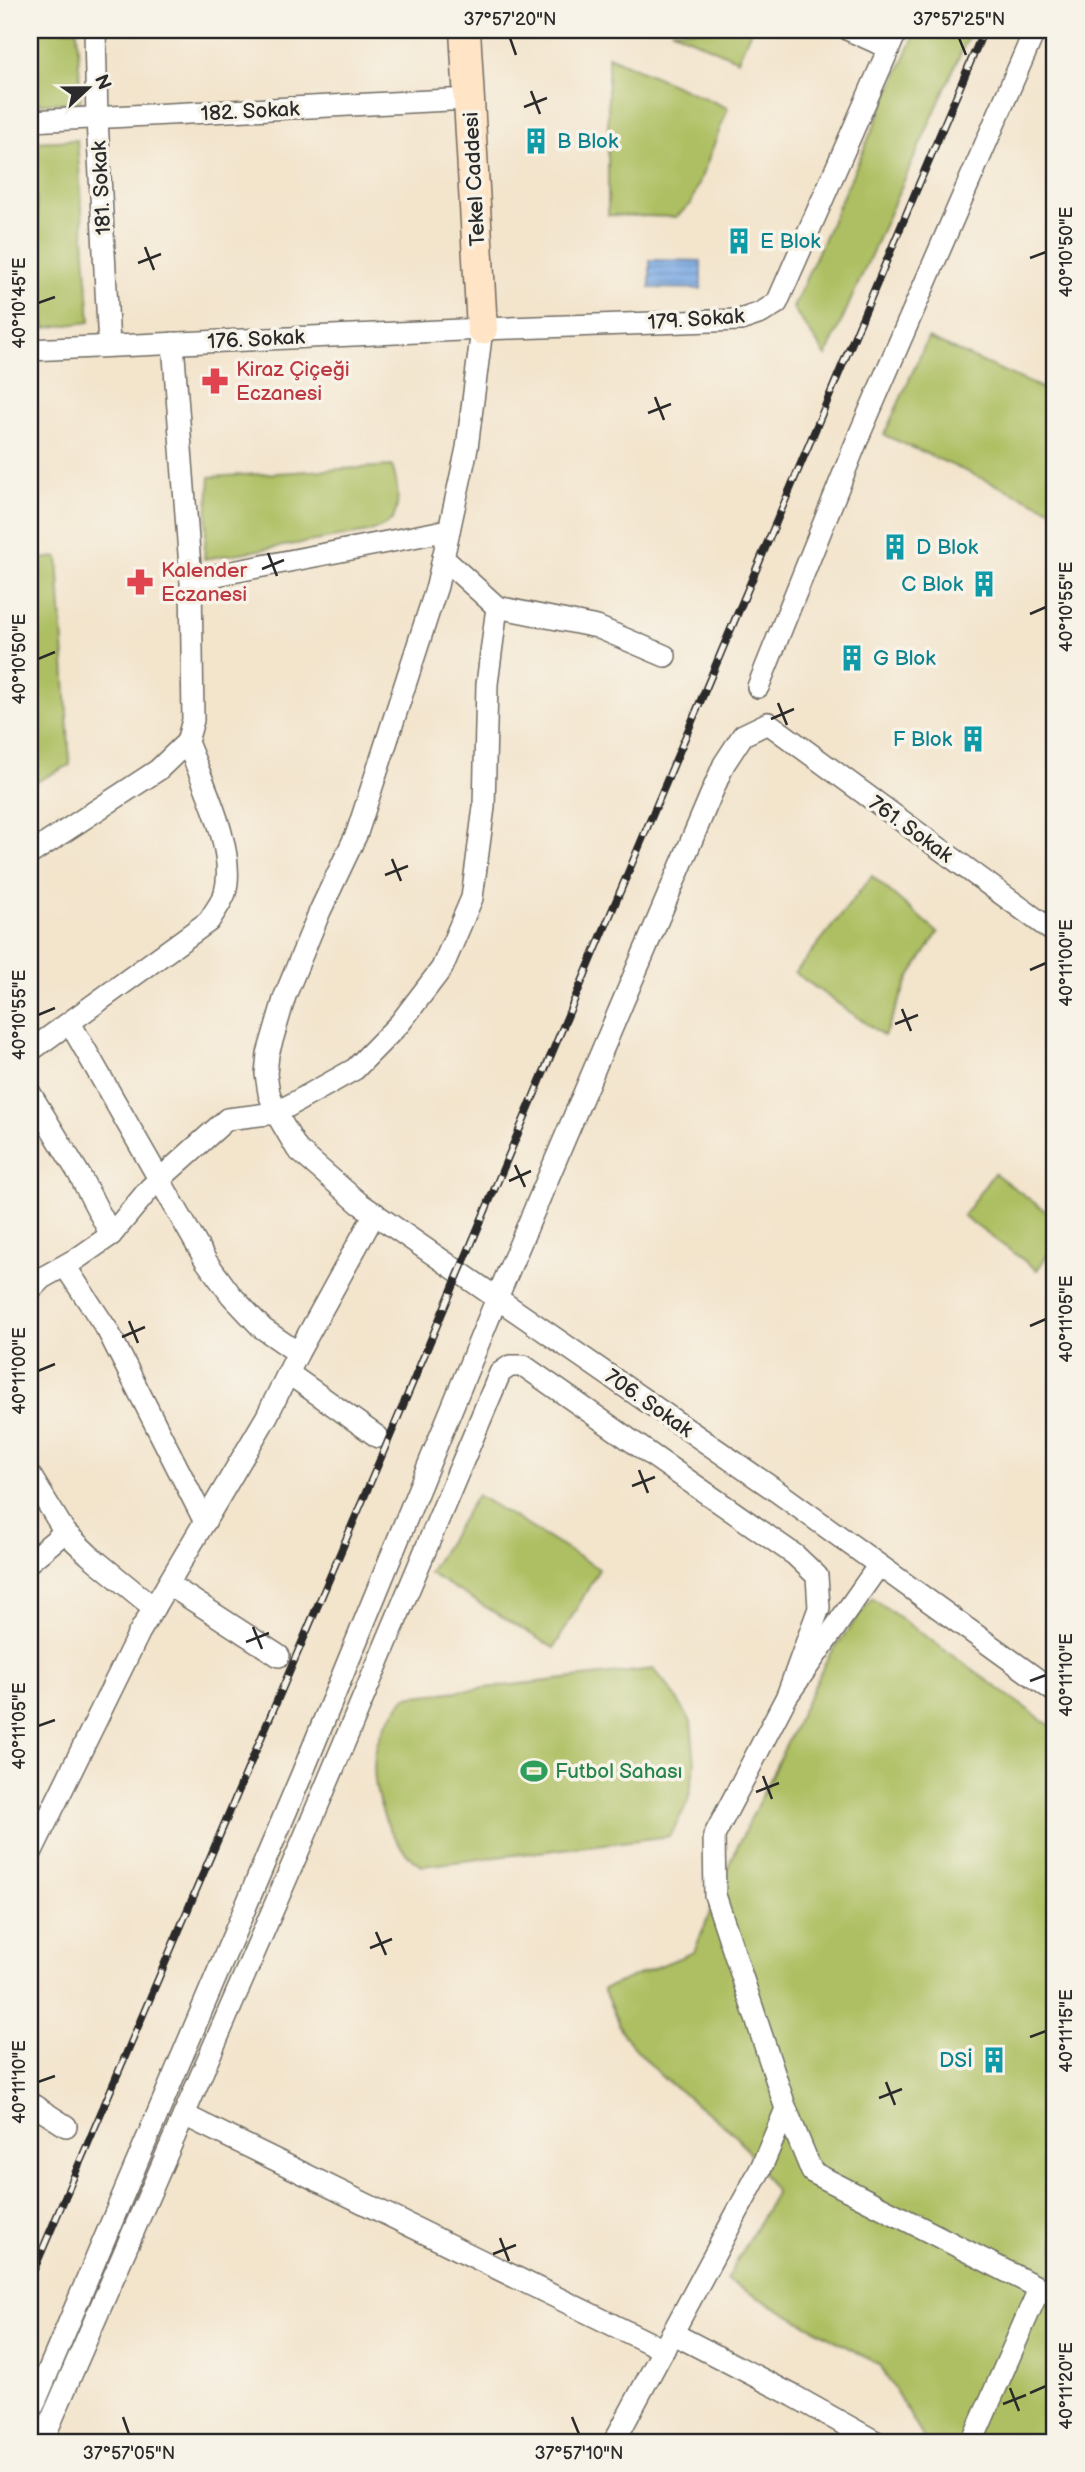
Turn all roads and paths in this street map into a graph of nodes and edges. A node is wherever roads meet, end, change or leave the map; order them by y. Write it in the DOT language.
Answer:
graph roads {
  1 [pos="95,30"];
  2 [pos="466,30"];
  3 [pos="849,30"];
  4 [pos="1035,30"];
  5 [pos="893,39"];
  6 [pos="469,99"];
  7 [pos="97,118"];
  8 [pos="30,121"];
  9 [pos="482,329"];
  10 [pos="173,343"];
  11 [pos="109,346"];
  12 [pos="30,350"];
  13 [pos="449,530"];
  14 [pos="443,558"];
  15 [pos="191,580"];
  16 [pos="497,607"];
  17 [pos="665,656"];
  18 [pos="758,687"];
  19 [pos="187,742"];
  20 [pos="30,854"];
  21 [pos="1055,933"];
  22 [pos="70,1023"];
  23 [pos="30,1051"];
  24 [pos="30,1093"];
  25 [pos="276,1113"];
  26 [pos="158,1181"];
  27 [pos="375,1213"];
  28 [pos="111,1235"];
  29 [pos="65,1266"];
  30 [pos="30,1290"];
  31 [pos="497,1298"];
  32 [pos="298,1353"];
  33 [pos="288,1373"];
  34 [pos="377,1437"];
  35 [pos="30,1475"];
  36 [pos="205,1522"];
  37 [pos="65,1531"];
  38 [pos="30,1561"];
  39 [pos="879,1565"];
  40 [pos="168,1584"];
  41 [pos="154,1608"];
  42 [pos="279,1656"];
  43 [pos="1055,1692"];
  44 [pos="787,1696"];
  45 [pos="30,1855"];
  46 [pos="786,2109"];
  47 [pos="32,2110"];
  48 [pos="184,2115"];
  49 [pos="66,2126"];
  50 [pos="1047,2292"];
  51 [pos="668,2342"];
  52 [pos="30,2414"];
  53 [pos="43,2442"];
  54 [pos="614,2442"];
  55 [pos="876,2442"];
  56 [pos="972,2442"];
  1 -- 7 [label="street, 181. Sokak"];
  2 -- 6 [label="street, Tekel Caddesi"];
  3 -- 5 [label="street"];
  4 -- 18 [label="street"];
  5 -- 9 [label="street, 179. Sokak"];
  6 -- 7 [label="street, 182. Sokak"];
  6 -- 9 [label="street, Tekel Caddesi"];
  7 -- 8 [label="street, 182. Sokak"];
  7 -- 11 [label="street, 181. Sokak"];
  9 -- 10 [label="street, 176. Sokak"];
  9 -- 13 [label="street, 706. Sokak"];
  10 -- 11 [label="street, 176. Sokak"];
  10 -- 15 [label="street"];
  11 -- 12 [label="street, 176. Sokak"];
  13 -- 14 [label="street, 706. Sokak"];
  13 -- 15 [label="street"];
  14 -- 16 [label="street"];
  14 -- 25 [label="street, 706. Sokak"];
  15 -- 19 [label="street"];
  16 -- 17 [label="street"];
  16 -- 25 [label="street"];
  19 -- 20 [label="street"];
  19 -- 22 [label="street"];
  21 -- 31 [label="street, 761. Sokak"];
  22 -- 23 [label="street"];
  22 -- 26 [label="street"];
  24 -- 28 [label="street"];
  25 -- 26 [label="street"];
  25 -- 27 [label="street, 706. Sokak"];
  26 -- 28 [label="street"];
  26 -- 32 [label="street"];
  27 -- 31 [label="street, 706. Sokak"];
  27 -- 32 [label="street"];
  28 -- 29 [label="street"];
  29 -- 30 [label="street"];
  29 -- 36 [label="street"];
  31 -- 39 [label="street, 706. Sokak"];
  31 -- 52 [label="street"];
  32 -- 33 [label="street"];
  33 -- 34 [label="street"];
  33 -- 36 [label="street"];
  35 -- 37 [label="street"];
  36 -- 40 [label="street"];
  37 -- 38 [label="street"];
  37 -- 41 [label="street"];
  39 -- 43 [label="street, 706. Sokak"];
  39 -- 44 [label="street"];
  40 -- 41 [label="street"];
  40 -- 42 [label="street"];
  41 -- 45 [label="street"];
  44 -- 46 [label="street"];
  44 -- 48 [label="street"];
  46 -- 50 [label="street"];
  46 -- 51 [label="street"];
  47 -- 49 [label="street"];
  48 -- 51 [label="street"];
  48 -- 53 [label="street"];
  50 -- 56 [label="street"];
  51 -- 54 [label="street"];
  51 -- 55 [label="street"];
}
